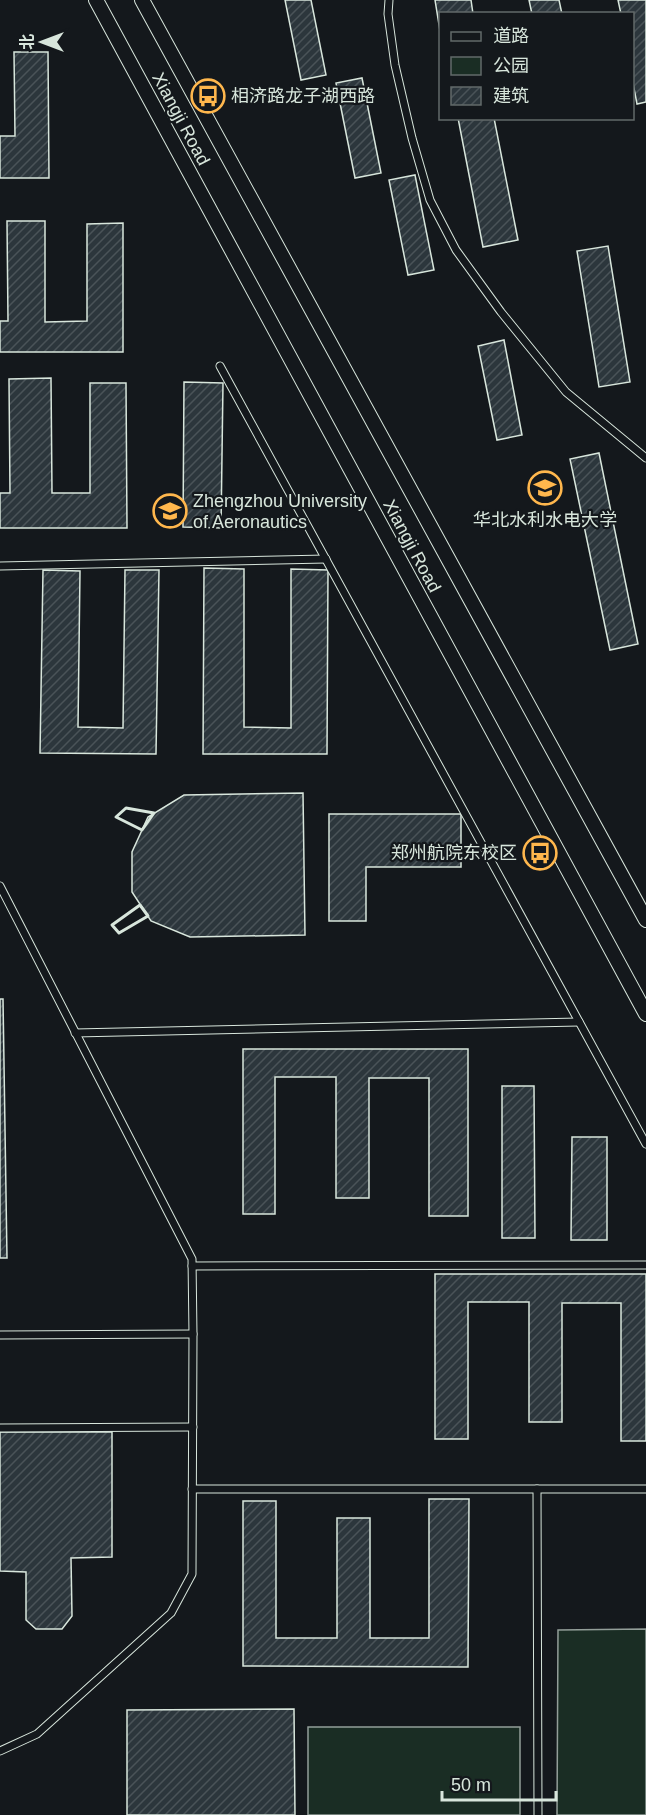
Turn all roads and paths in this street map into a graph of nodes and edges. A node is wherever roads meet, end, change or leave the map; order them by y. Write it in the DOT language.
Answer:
graph roads {
  1 [pos="96,0"];
  2 [pos="142,0"];
  3 [pos="389,0"];
  4 [pos="220,366"];
  5 [pos="646,458"];
  6 [pos="326,559"];
  7 [pos="0,566"];
  8 [pos="0,886"];
  9 [pos="646,920"];
  10 [pos="646,1014"];
  11 [pos="579,1022"];
  12 [pos="75,1033"];
  13 [pos="646,1144"];
  14 [pos="646,1265"];
  15 [pos="192,1266"];
  16 [pos="193,1334"];
  17 [pos="0,1335"];
  18 [pos="193,1427"];
  19 [pos="0,1428"];
  20 [pos="192,1489"];
  21 [pos="537,1489"];
  22 [pos="646,1489"];
  23 [pos="0,1751"];
  24 [pos="538,1815"];
  1 -- 10 [label="street, Xiangji Road"];
  2 -- 9 [label="street, Xiangji Road"];
  3 -- 5 [label="lane"];
  4 -- 6 [label="lane"];
  6 -- 7 [label="lane"];
  6 -- 11 [label="lane"];
  8 -- 12 [label="lane"];
  11 -- 12 [label="lane"];
  11 -- 13 [label="lane"];
  12 -- 15 [label="lane"];
  14 -- 15 [label="lane"];
  15 -- 16 [label="lane"];
  16 -- 17 [label="lane"];
  16 -- 18 [label="lane"];
  18 -- 19 [label="lane"];
  18 -- 20 [label="lane"];
  20 -- 21 [label="lane"];
  20 -- 23 [label="lane"];
  21 -- 22 [label="lane"];
  21 -- 24 [label="lane"];
}
